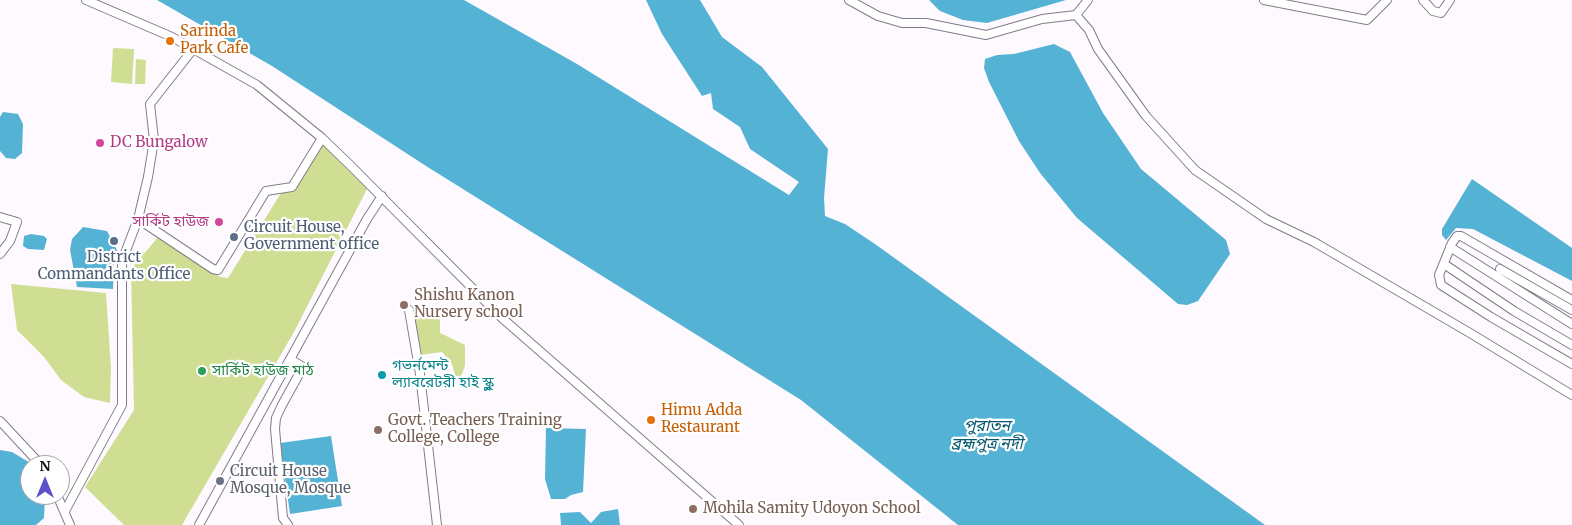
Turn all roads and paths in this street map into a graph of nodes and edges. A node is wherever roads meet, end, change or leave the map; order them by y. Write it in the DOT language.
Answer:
graph roads {
  1 [pos="86,0"];
  2 [pos="849,0"];
  3 [pos="1088,0"];
  4 [pos="1264,0"];
  5 [pos="1387,0"];
  6 [pos="1423,0"];
  7 [pos="1450,0"];
  8 [pos="1076,16"];
  9 [pos="194,48"];
  10 [pos="322,138"];
  11 [pos="382,196"];
  12 [pos="0,217"];
  13 [pos="138,219"];
  14 [pos="1450,247"];
  15 [pos="0,254"];
  16 [pos="1444,264"];
  17 [pos="1500,269"];
  18 [pos="1572,300"];
  19 [pos="409,310"];
  20 [pos="1572,310"];
  21 [pos="1572,324"];
  22 [pos="1572,344"];
  23 [pos="290,359"];
  24 [pos="1572,364"];
  25 [pos="1572,395"];
  26 [pos="0,421"];
  27 [pos="32,455"];
  28 [pos="62,505"];
  29 [pos="65,511"];
  30 [pos="70,525"];
  31 [pos="199,525"];
  32 [pos="288,525"];
  33 [pos="437,525"];
  34 [pos="739,525"];
  1 -- 9 [label="street"];
  2 -- 8 [label="street"];
  3 -- 8 [label="street"];
  4 -- 5 [label="street"];
  6 -- 7 [label="street"];
  8 -- 25 [label="street"];
  9 -- 10 [label="street"];
  9 -- 13 [label="street"];
  10 -- 11 [label="street"];
  10 -- 13 [label="street"];
  11 -- 23 [label="street"];
  11 -- 34 [label="street"];
  12 -- 15 [label="street"];
  13 -- 29 [label="street"];
  14 -- 16 [label="street"];
  14 -- 18 [label="street"];
  14 -- 21 [label="street"];
  16 -- 22 [label="street"];
  16 -- 24 [label="street"];
  17 -- 20 [label="street"];
  19 -- 33 [label="street"];
  23 -- 31 [label="street"];
  23 -- 32 [label="street"];
  26 -- 27 [label="street"];
  28 -- 29 [label="street"];
  29 -- 30 [label="street"];
}
